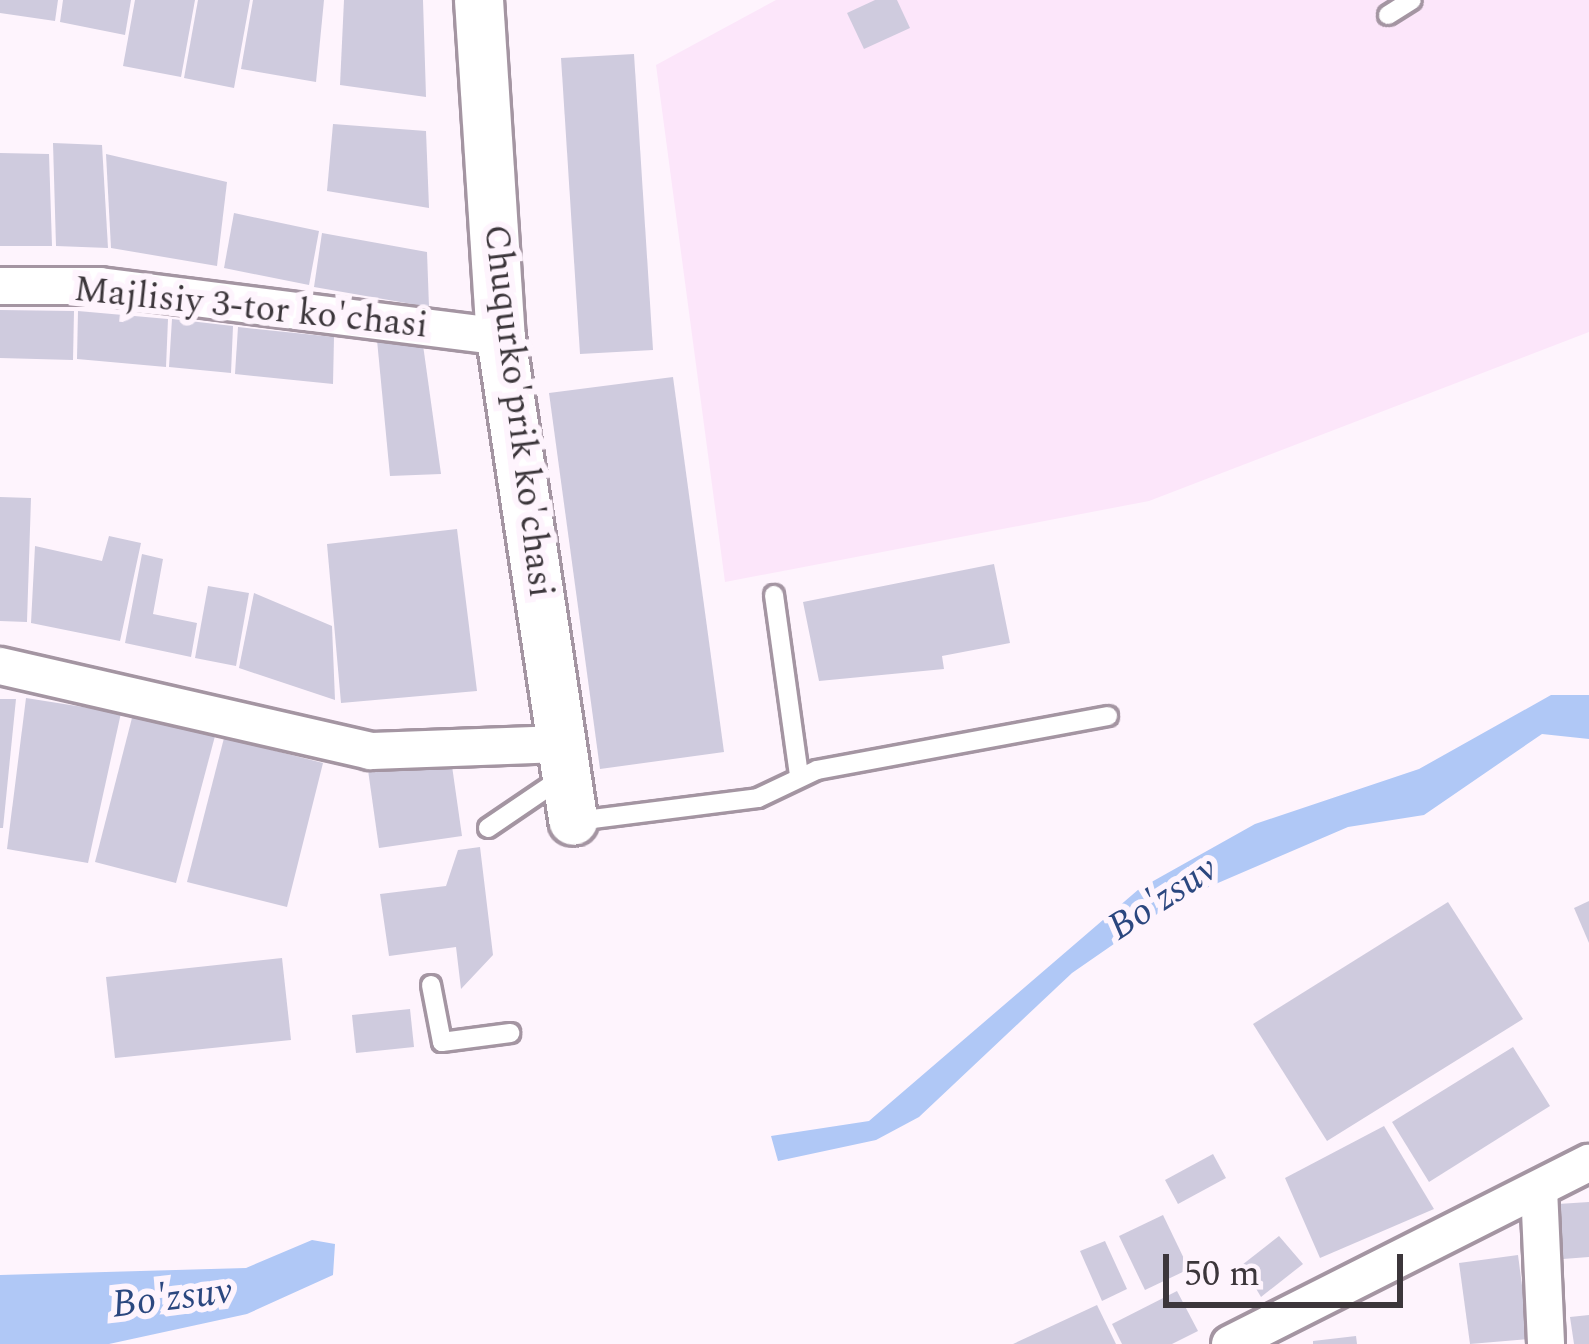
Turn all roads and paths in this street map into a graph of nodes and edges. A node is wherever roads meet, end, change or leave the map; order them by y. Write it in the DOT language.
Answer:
graph roads {
  1 [pos="479,0"];
  2 [pos="1412,0"];
  3 [pos="1388,15"];
  4 [pos="0,286"];
  5 [pos="501,338"];
  6 [pos="774,595"];
  7 [pos="0,666"];
  8 [pos="1108,716"];
  9 [pos="799,776"];
  10 [pos="568,780"];
  11 [pos="488,828"];
  12 [pos="431,985"];
  13 [pos="510,1033"];
  14 [pos="1589,1163"];
  15 [pos="1539,1189"];
  16 [pos="1238,1342"];
  17 [pos="1546,1344"];
  1 -- 5 [label="street, Chuqurko'prik ko'chasi"];
  2 -- 3 [label="lane"];
  4 -- 5 [label="street, Majlisiy 3-tor ko'chasi"];
  5 -- 10 [label="street, Chuqurko'prik ko'chasi"];
  6 -- 9 [label="lane"];
  7 -- 10 [label="street"];
  8 -- 9 [label="lane"];
  9 -- 10 [label="lane"];
  10 -- 11 [label="lane"];
  12 -- 13 [label="lane"];
  14 -- 15 [label="street"];
  15 -- 16 [label="street"];
  15 -- 17 [label="street"];
}
